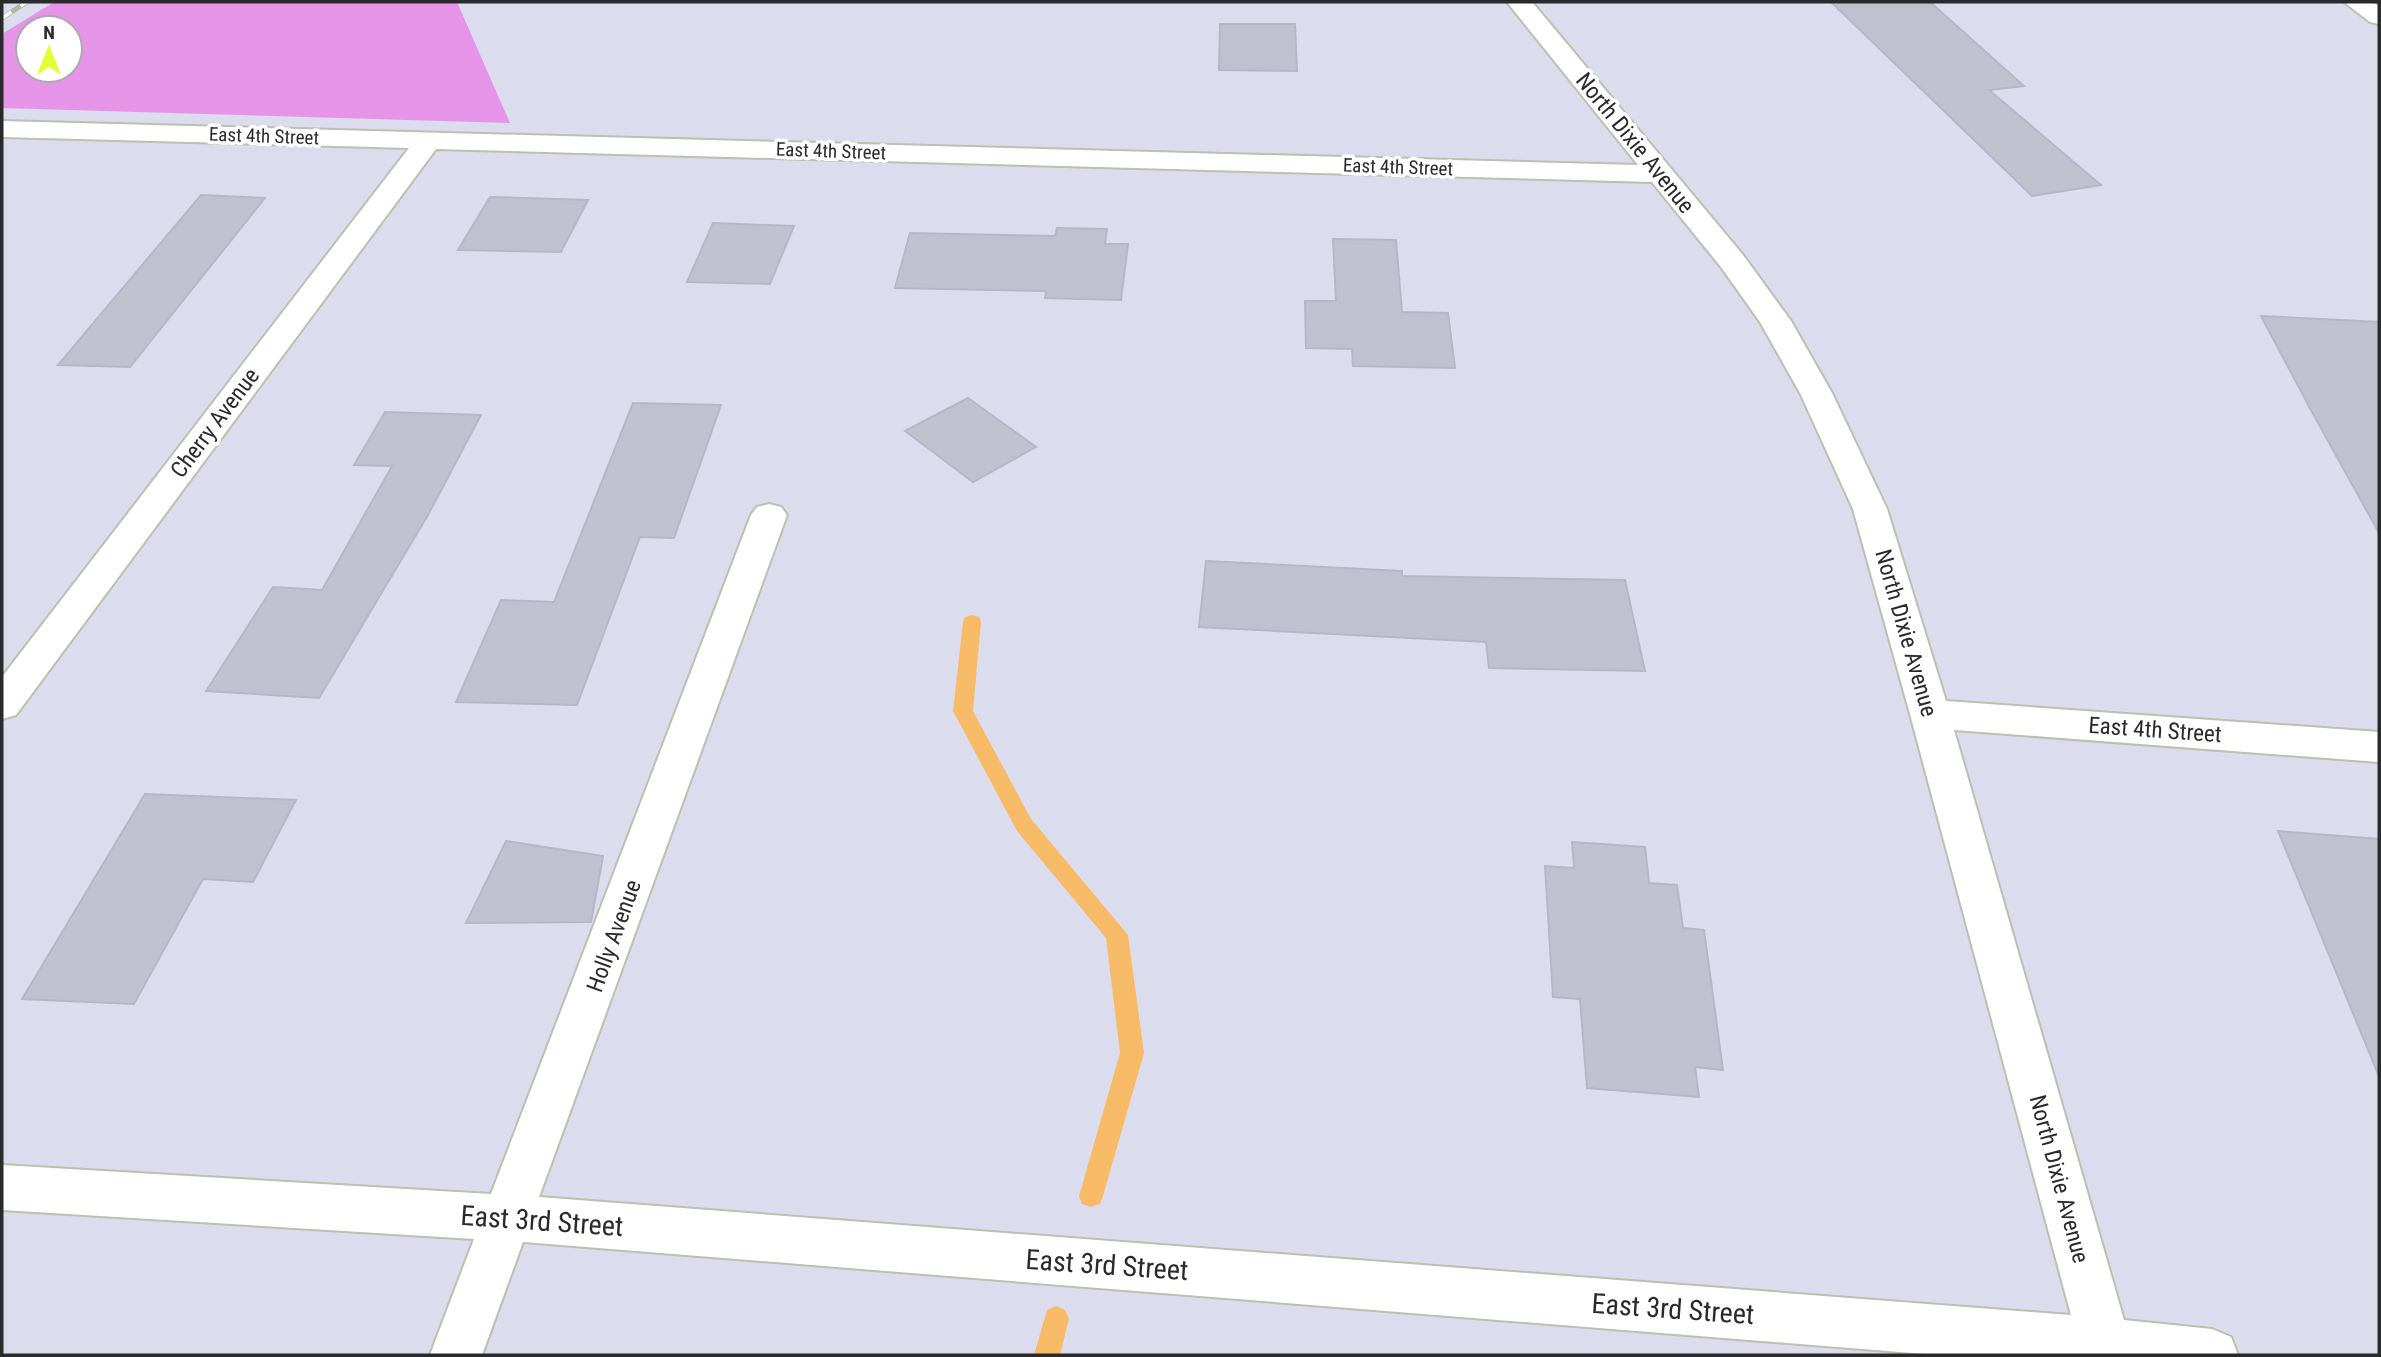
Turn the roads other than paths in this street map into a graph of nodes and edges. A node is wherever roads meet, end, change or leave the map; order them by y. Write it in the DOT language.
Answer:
graph roads {
  1 [pos="1519,2"];
  2 [pos="2356,2"];
  3 [pos="2379,17"];
  4 [pos="2,129"];
  5 [pos="429,140"];
  6 [pos="1661,174"];
  7 [pos="769,515"];
  8 [pos="2,705"];
  9 [pos="1930,714"];
  10 [pos="2379,747"];
  11 [pos="2,1188"];
  12 [pos="509,1218"];
  13 [pos="2106,1349"];
  14 [pos="456,1355"];
  15 [pos="2212,1355"];
  1 -- 6 [label="street, North Dixie Avenue"];
  2 -- 3 [label="street"];
  4 -- 5 [label="street, East 4th Street"];
  5 -- 6 [label="street, East 4th Street"];
  5 -- 8 [label="street, Cherry Avenue"];
  6 -- 9 [label="street, North Dixie Avenue"];
  7 -- 12 [label="street, Holly Avenue"];
  9 -- 10 [label="street, East 4th Street"];
  9 -- 13 [label="street, North Dixie Avenue"];
  11 -- 12 [label="street, East 3rd Street"];
  12 -- 13 [label="street, East 3rd Street"];
  12 -- 14 [label="street, Holly Avenue"];
  13 -- 15 [label="street, East 3rd Street"];
}
